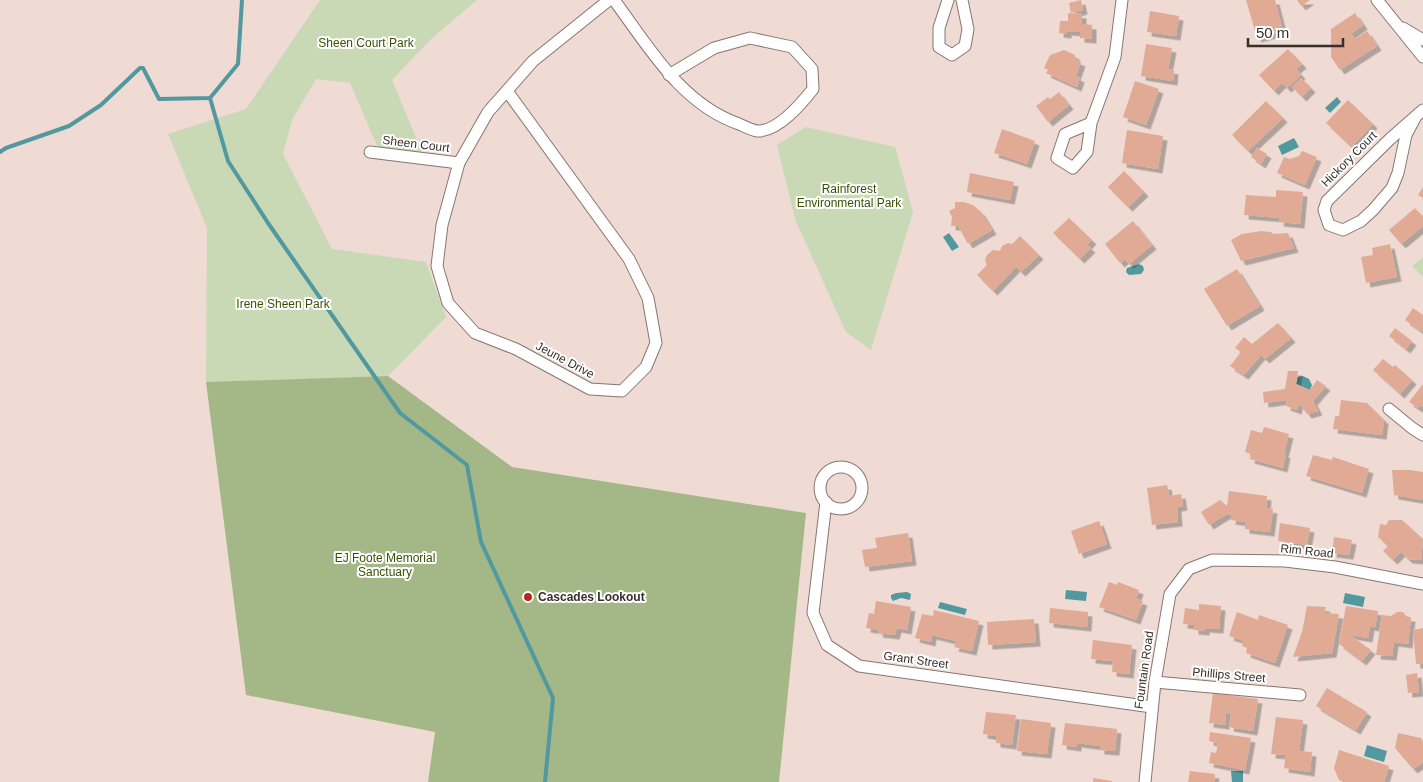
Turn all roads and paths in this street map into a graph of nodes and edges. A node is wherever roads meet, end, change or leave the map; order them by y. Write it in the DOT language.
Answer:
graph roads {
  1 [pos="609,0"];
  2 [pos="614,0"];
  3 [pos="948,0"];
  4 [pos="962,0"];
  5 [pos="1122,0"];
  6 [pos="1378,0"];
  7 [pos="1399,26"];
  8 [pos="1423,40"];
  9 [pos="1423,57"];
  10 [pos="669,75"];
  11 [pos="507,91"];
  12 [pos="1419,114"];
  13 [pos="1091,123"];
  14 [pos="370,152"];
  15 [pos="459,163"];
  16 [pos="1389,409"];
  17 [pos="1423,435"];
  18 [pos="826,502"];
  19 [pos="1189,569"];
  20 [pos="1423,584"];
  21 [pos="1155,682"];
  22 [pos="1300,695"];
  23 [pos="1152,707"];
  24 [pos="1145,782"];
  1 -- 11 [label="street, Jeune Drive"];
  2 -- 10 [label="street"];
  3 -- 4 [label="street"];
  5 -- 13 [label="street"];
  6 -- 7 [label="street"];
  7 -- 8 [label="street"];
  7 -- 9 [label="street"];
  10 -- 10 [label="street"];
  11 -- 15 [label="street, Jeune Drive"];
  11 -- 15 [label="street, Jeune Drive"];
  12 -- 12 [label="street, Hickory Court"];
  14 -- 15 [label="street, Sheen Court"];
  16 -- 17 [label="street"];
  18 -- 23 [label="street, Grant Street"];
  19 -- 20 [label="street, Rim Road"];
  19 -- 21 [label="street, Fountain Road"];
  21 -- 22 [label="street, Phillips Street"];
  21 -- 23 [label="street, Fountain Road"];
  23 -- 24 [label="street, Fountain Road"];
}
